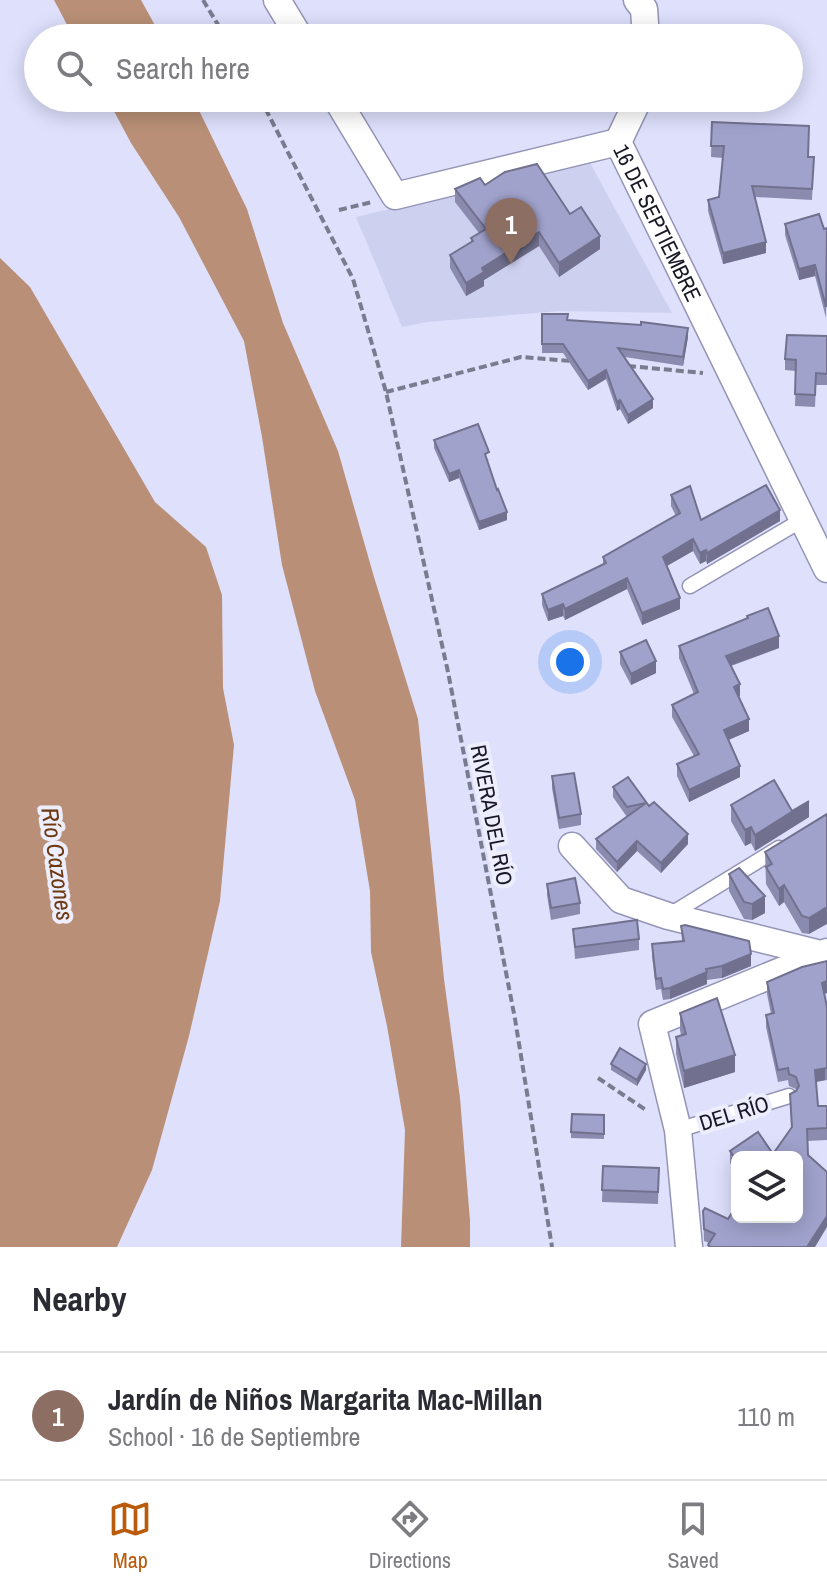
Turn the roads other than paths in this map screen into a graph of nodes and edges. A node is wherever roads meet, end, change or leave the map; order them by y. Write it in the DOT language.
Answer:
graph roads {
  1 [pos="277,0"];
  2 [pos="637,0"];
  3 [pos="292,24"];
  4 [pos="645,24"];
  5 [pos="344,112"];
  6 [pos="632,112"];
  7 [pos="618,142"];
  8 [pos="802,520"];
  9 [pos="823,551"];
  10 [pos="690,586"];
  11 [pos="787,843"];
  12 [pos="572,846"];
  13 [pos="668,916"];
  14 [pos="824,953"];
  15 [pos="789,1096"];
  16 [pos="678,1130"];
  17 [pos="689,1247"];
  1 -- 3 [label="street"];
  2 -- 4 [label="street"];
  5 -- 7 [label="street, 16 DE SEPTIEMBRE"];
  6 -- 7 [label="street"];
  7 -- 8 [label="street, 16 DE SEPTIEMBRE"];
  8 -- 9 [label="street, 16 DE SEPTIEMBRE"];
  8 -- 10 [label="lane"];
  11 -- 13 [label="lane"];
  12 -- 13 [label="street"];
  13 -- 14 [label="street"];
  14 -- 16 [label="street"];
  15 -- 16 [label="lane, DEL RÍO"];
  16 -- 17 [label="street"];
}
